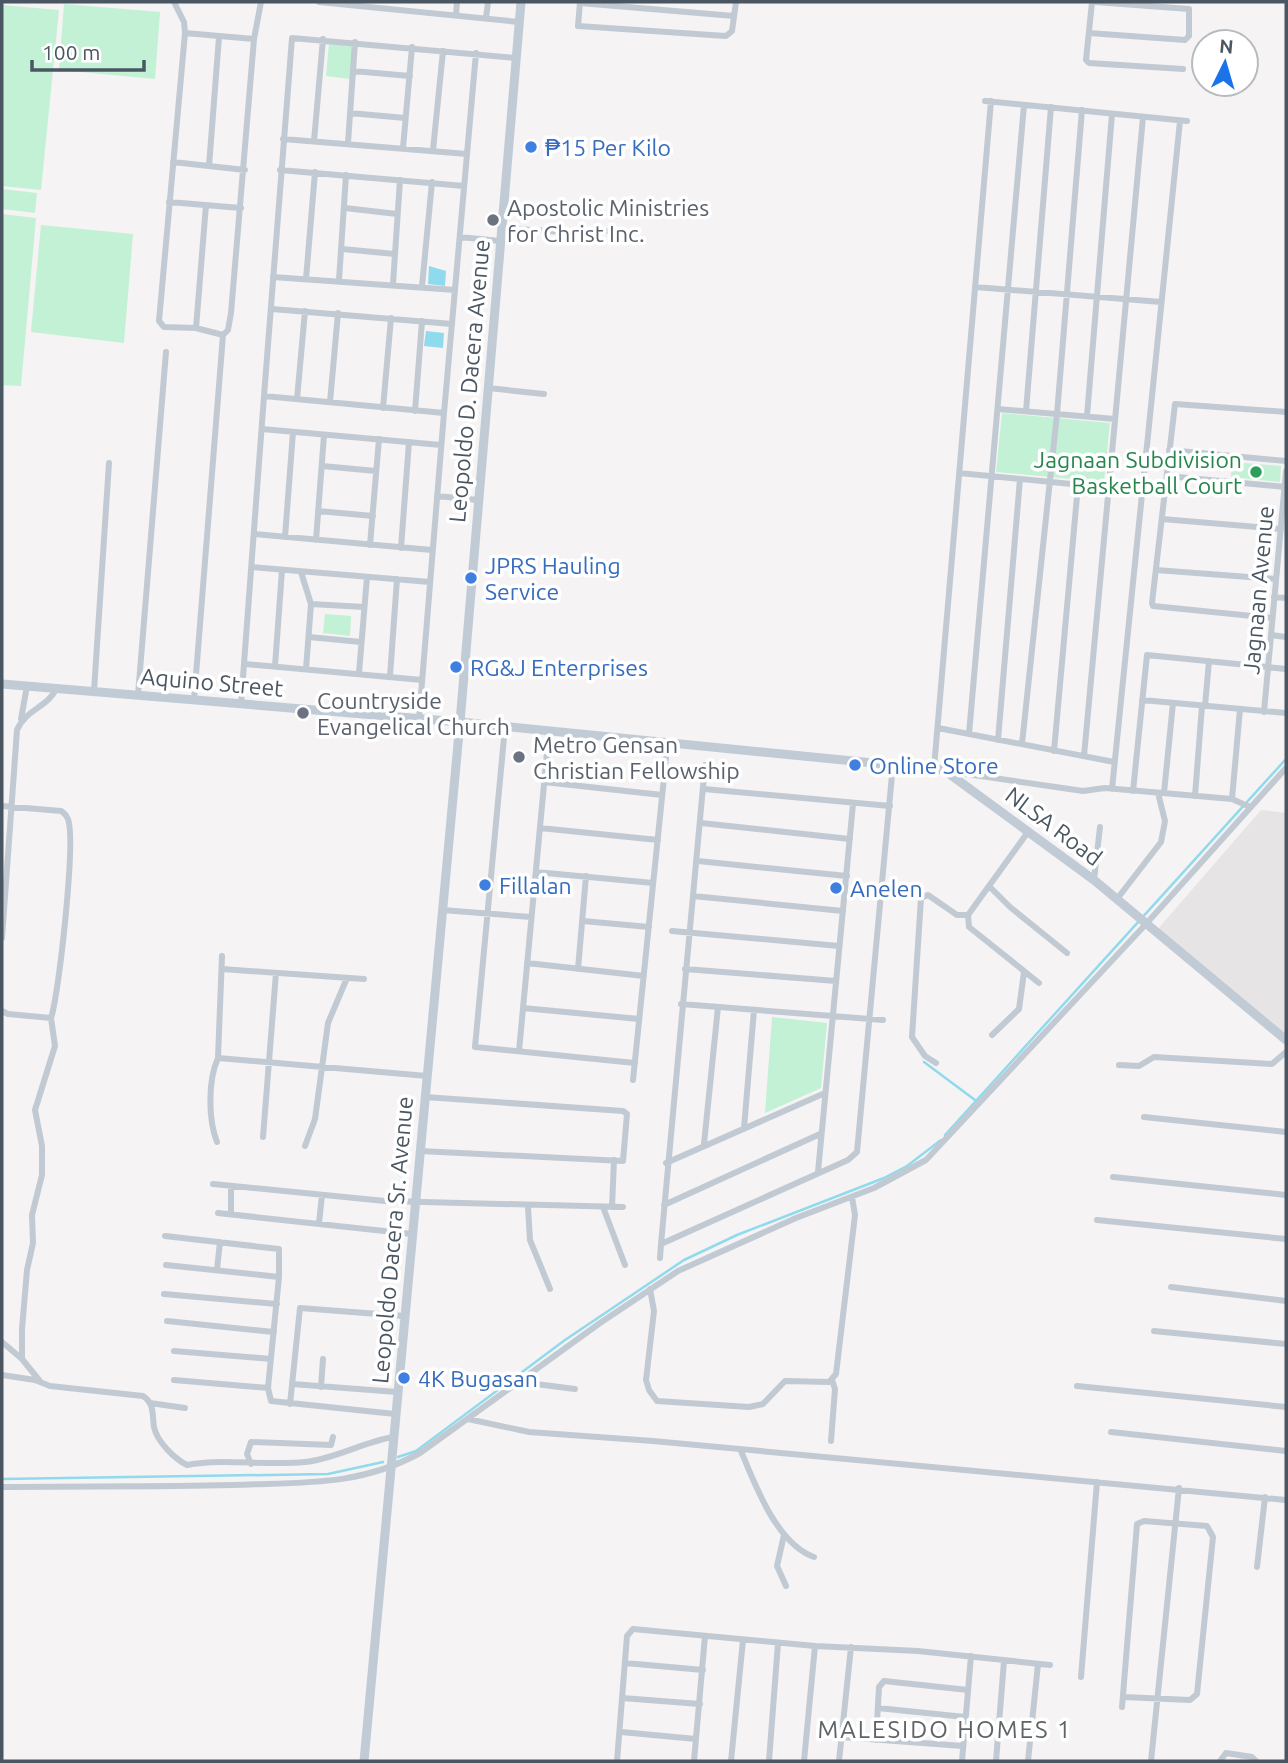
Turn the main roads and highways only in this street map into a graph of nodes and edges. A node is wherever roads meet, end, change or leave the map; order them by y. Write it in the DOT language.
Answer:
graph roads {
  1 [pos="521,2"];
  2 [pos="2,684"];
  3 [pos="460,722"];
  4 [pos="1286,1040"];
  5 [pos="364,1761"];
  1 -- 3 [label="main road, Leopoldo D. Dacera Avenue"];
  2 -- 3 [label="main road, Aquino Street"];
  3 -- 4 [label="main road, NLSA Road"];
  3 -- 5 [label="main road, Leopoldo Dacera Sr. Avenue"];
}
